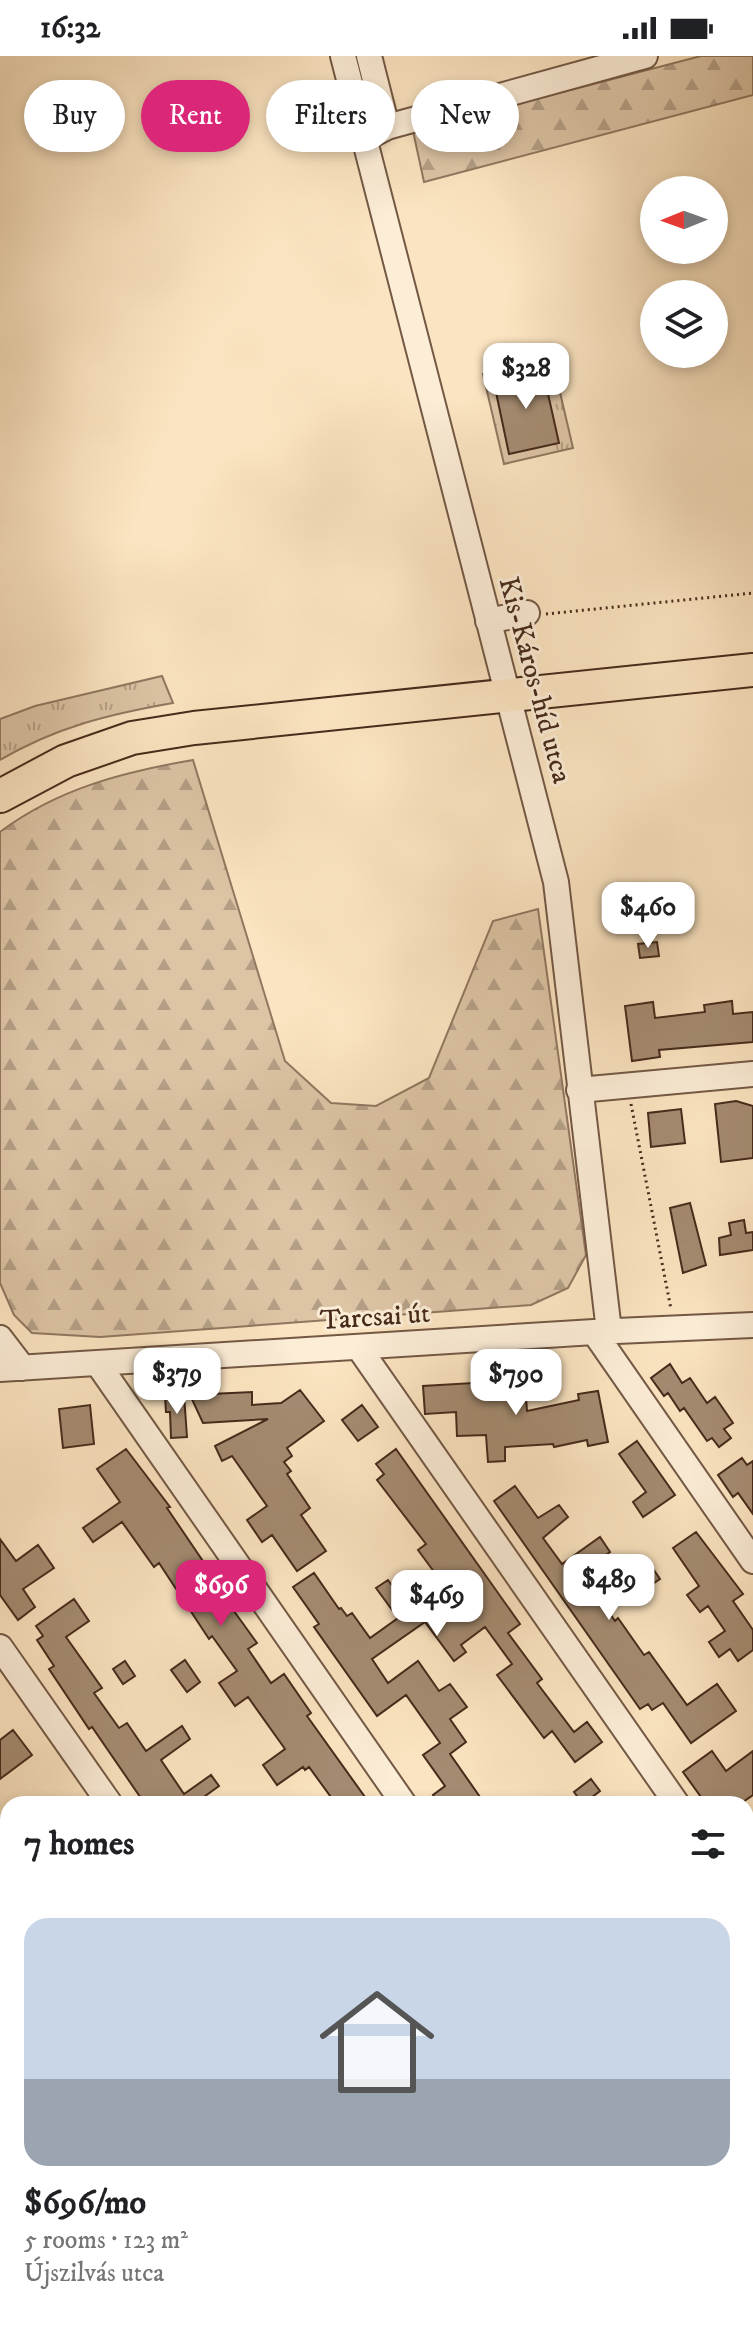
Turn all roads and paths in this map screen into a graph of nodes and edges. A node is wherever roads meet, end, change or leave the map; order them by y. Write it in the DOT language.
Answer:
graph roads {
  1 [pos="343,56"];
  2 [pos="369,56"];
  3 [pos="645,56"];
  4 [pos="349,80"];
  5 [pos="375,80"];
  6 [pos="395,125"];
  7 [pos="367,152"];
  8 [pos="753,593"];
  9 [pos="527,613"];
  10 [pos="488,621"];
  11 [pos="753,670"];
  12 [pos="508,695"];
  13 [pos="0,796"];
  14 [pos="753,1074"];
  15 [pos="627,1085"];
  16 [pos="579,1090"];
  17 [pos="753,1325"];
  18 [pos="675,1328"];
  19 [pos="601,1331"];
  20 [pos="0,1338"];
  21 [pos="359,1348"];
  22 [pos="98,1364"];
  23 [pos="12,1369"];
  24 [pos="753,1561"];
  25 [pos="0,1647"];
  26 [pos="104,1796"];
  27 [pos="398,1796"];
  28 [pos="671,1796"];
  1 -- 4 [label="street, Kis-Káros-híd utca"];
  2 -- 5 [label="street"];
  3 -- 6 [label="street"];
  7 -- 10 [label="street, Kis-Káros-híd utca"];
  8 -- 9 [label="path"];
  9 -- 10 [label="street"];
  10 -- 12 [label="street, Kis-Káros-híd utca"];
  11 -- 12 [label="main road"];
  12 -- 13 [label="main road"];
  12 -- 16 [label="street, Kis-Káros-híd utca"];
  14 -- 15 [label="street"];
  15 -- 16 [label="street"];
  15 -- 18 [label="path"];
  16 -- 19 [label="street, Kis-Káros-híd utca"];
  17 -- 18 [label="street, Tarcsai út"];
  18 -- 19 [label="street, Tarcsai út"];
  19 -- 21 [label="street, Tarcsai út"];
  19 -- 24 [label="street"];
  20 -- 23 [label="street"];
  21 -- 22 [label="street, Tarcsai út"];
  21 -- 28 [label="street"];
  22 -- 23 [label="street, Tarcsai út"];
  22 -- 27 [label="street"];
  25 -- 26 [label="street"];
}
